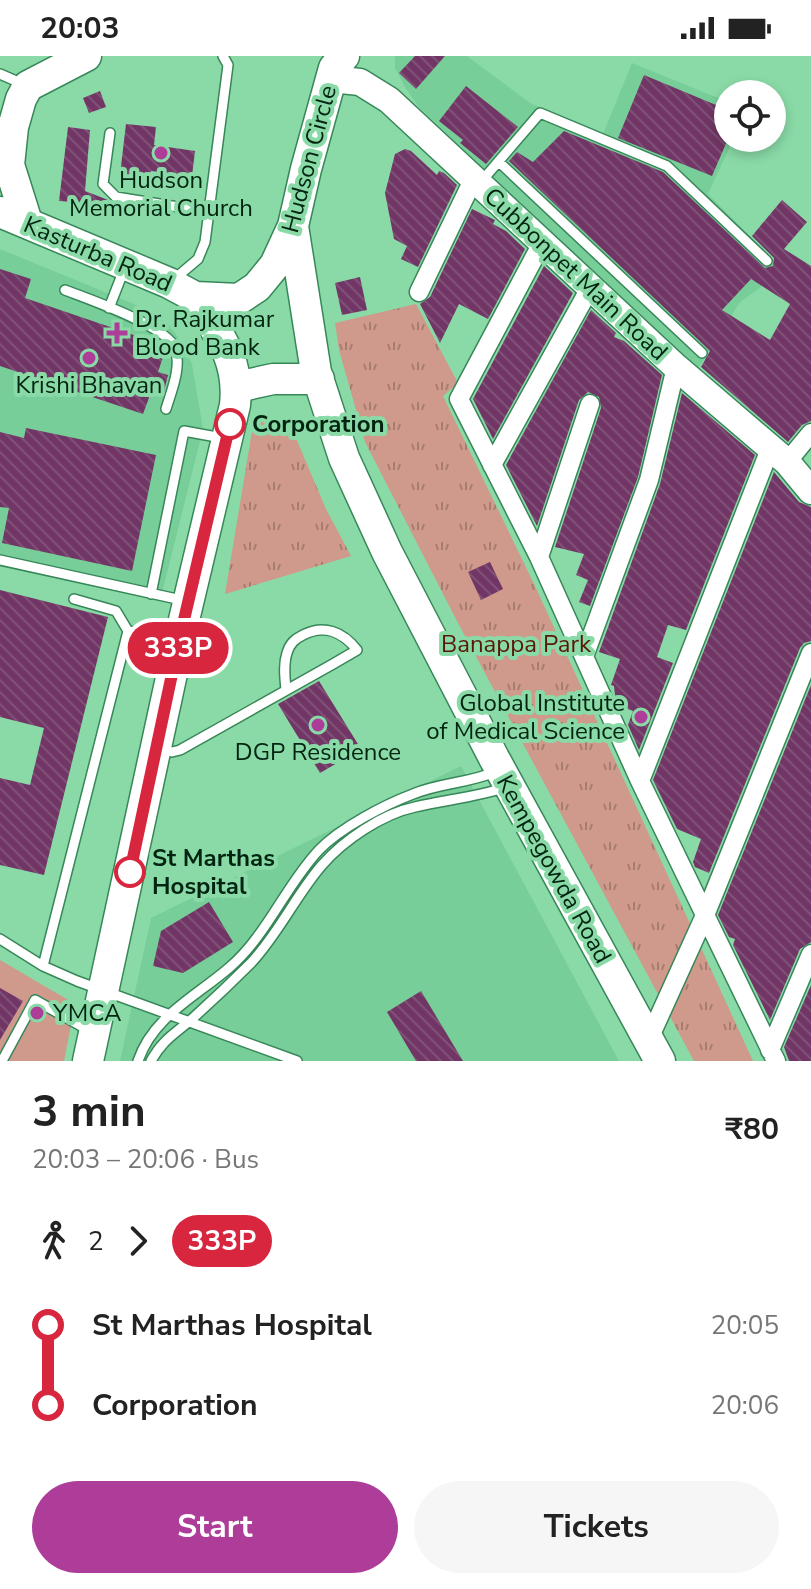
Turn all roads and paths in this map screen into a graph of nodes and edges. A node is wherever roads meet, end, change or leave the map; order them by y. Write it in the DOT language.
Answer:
graph roads {
  1 [pos="86,56"];
  2 [pos="223,56"];
  3 [pos="333,65"];
  4 [pos="0,74"];
  5 [pos="14,88"];
  6 [pos="110,133"];
  7 [pos="499,162"];
  8 [pos="477,181"];
  9 [pos="209,212"];
  10 [pos="14,217"];
  11 [pos="293,226"];
  12 [pos="542,243"];
  13 [pos="767,261"];
  14 [pos="126,264"];
  15 [pos="590,288"];
  16 [pos="65,290"];
  17 [pos="182,290"];
  18 [pos="419,292"];
  19 [pos="109,308"];
  20 [pos="702,353"];
  21 [pos="676,367"];
  22 [pos="319,379"];
  23 [pos="237,387"];
  24 [pos="590,404"];
  25 [pos="166,409"];
  26 [pos="811,433"];
  27 [pos="227,438"];
  28 [pos="778,456"];
  29 [pos="492,465"];
  30 [pos="811,491"];
  31 [pos="539,557"];
  32 [pos="0,560"];
  33 [pos="151,594"];
  34 [pos="74,599"];
  35 [pos="189,601"];
  36 [pos="128,631"];
  37 [pos="179,641"];
  38 [pos="811,653"];
  39 [pos="585,654"];
  40 [pos="286,690"];
  41 [pos="156,747"];
  42 [pos="505,778"];
  43 [pos="640,781"];
  44 [pos="364,825"];
  45 [pos="706,913"];
  46 [pos="0,939"];
  47 [pos="811,954"];
  48 [pos="43,966"];
  49 [pos="104,990"];
  50 [pos="169,1015"];
  51 [pos="189,1021"];
  52 [pos="91,1047"];
  53 [pos="654,1051"];
  54 [pos="773,1056"];
  55 [pos="2,1061"];
  56 [pos="138,1061"];
  57 [pos="151,1061"];
  58 [pos="297,1061"];
  1 -- 5 [label="main road"];
  2 -- 9 [label="lane"];
  3 -- 8 [label="street, Cubbonpet Main Road"];
  3 -- 11 [label="main road, Hudson Circle"];
  4 -- 5 [label="lane"];
  5 -- 10 [label="main road"];
  6 -- 9 [label="lane"];
  7 -- 8 [label="lane"];
  7 -- 13 [label="lane"];
  7 -- 20 [label="lane"];
  8 -- 12 [label="street, Cubbonpet Main Road"];
  8 -- 18 [label="street"];
  9 -- 17 [label="lane"];
  10 -- 14 [label="main road, Kasturba Road"];
  11 -- 17 [label="main road, Hudson Circle"];
  11 -- 22 [label="main road, Kempegowda Road"];
  12 -- 15 [label="street, Cubbonpet Main Road"];
  12 -- 29 [label="street"];
  14 -- 17 [label="main road, Kasturba Road"];
  14 -- 19 [label="lane"];
  15 -- 21 [label="street, Cubbonpet Main Road"];
  15 -- 29 [label="street"];
  16 -- 19 [label="lane"];
  17 -- 23 [label="main road"];
  19 -- 25 [label="lane"];
  21 -- 28 [label="street, Cubbonpet Main Road"];
  21 -- 39 [label="street"];
  22 -- 23 [label="main road"];
  22 -- 42 [label="main road, Kempegowda Road"];
  23 -- 27 [label="main road"];
  24 -- 31 [label="street"];
  26 -- 28 [label="street"];
  27 -- 33 [label="lane"];
  27 -- 35 [label="main road"];
  28 -- 30 [label="street, Cubbonpet Main Road"];
  28 -- 43 [label="street"];
  29 -- 31 [label="street"];
  31 -- 39 [label="street"];
  32 -- 33 [label="lane"];
  33 -- 35 [label="lane"];
  34 -- 36 [label="lane"];
  35 -- 37 [label="main road"];
  36 -- 37 [label="lane"];
  36 -- 48 [label="lane"];
  37 -- 41 [label="main road"];
  38 -- 45 [label="street"];
  39 -- 43 [label="street"];
  40 -- 40 [label="lane"];
  40 -- 41 [label="lane"];
  41 -- 49 [label="main road"];
  42 -- 44 [label="lane"];
  42 -- 44 [label="lane"];
  42 -- 53 [label="main road, Kempegowda Road"];
  43 -- 45 [label="street"];
  44 -- 50 [label="lane"];
  44 -- 51 [label="lane"];
  45 -- 53 [label="street"];
  45 -- 54 [label="street"];
  46 -- 48 [label="lane"];
  47 -- 54 [label="street"];
  48 -- 49 [label="lane"];
  49 -- 50 [label="lane"];
  49 -- 52 [label="main road"];
  50 -- 51 [label="lane"];
  50 -- 56 [label="lane"];
  51 -- 57 [label="lane"];
  51 -- 58 [label="lane"];
  52 -- 55 [label="lane"];
}
